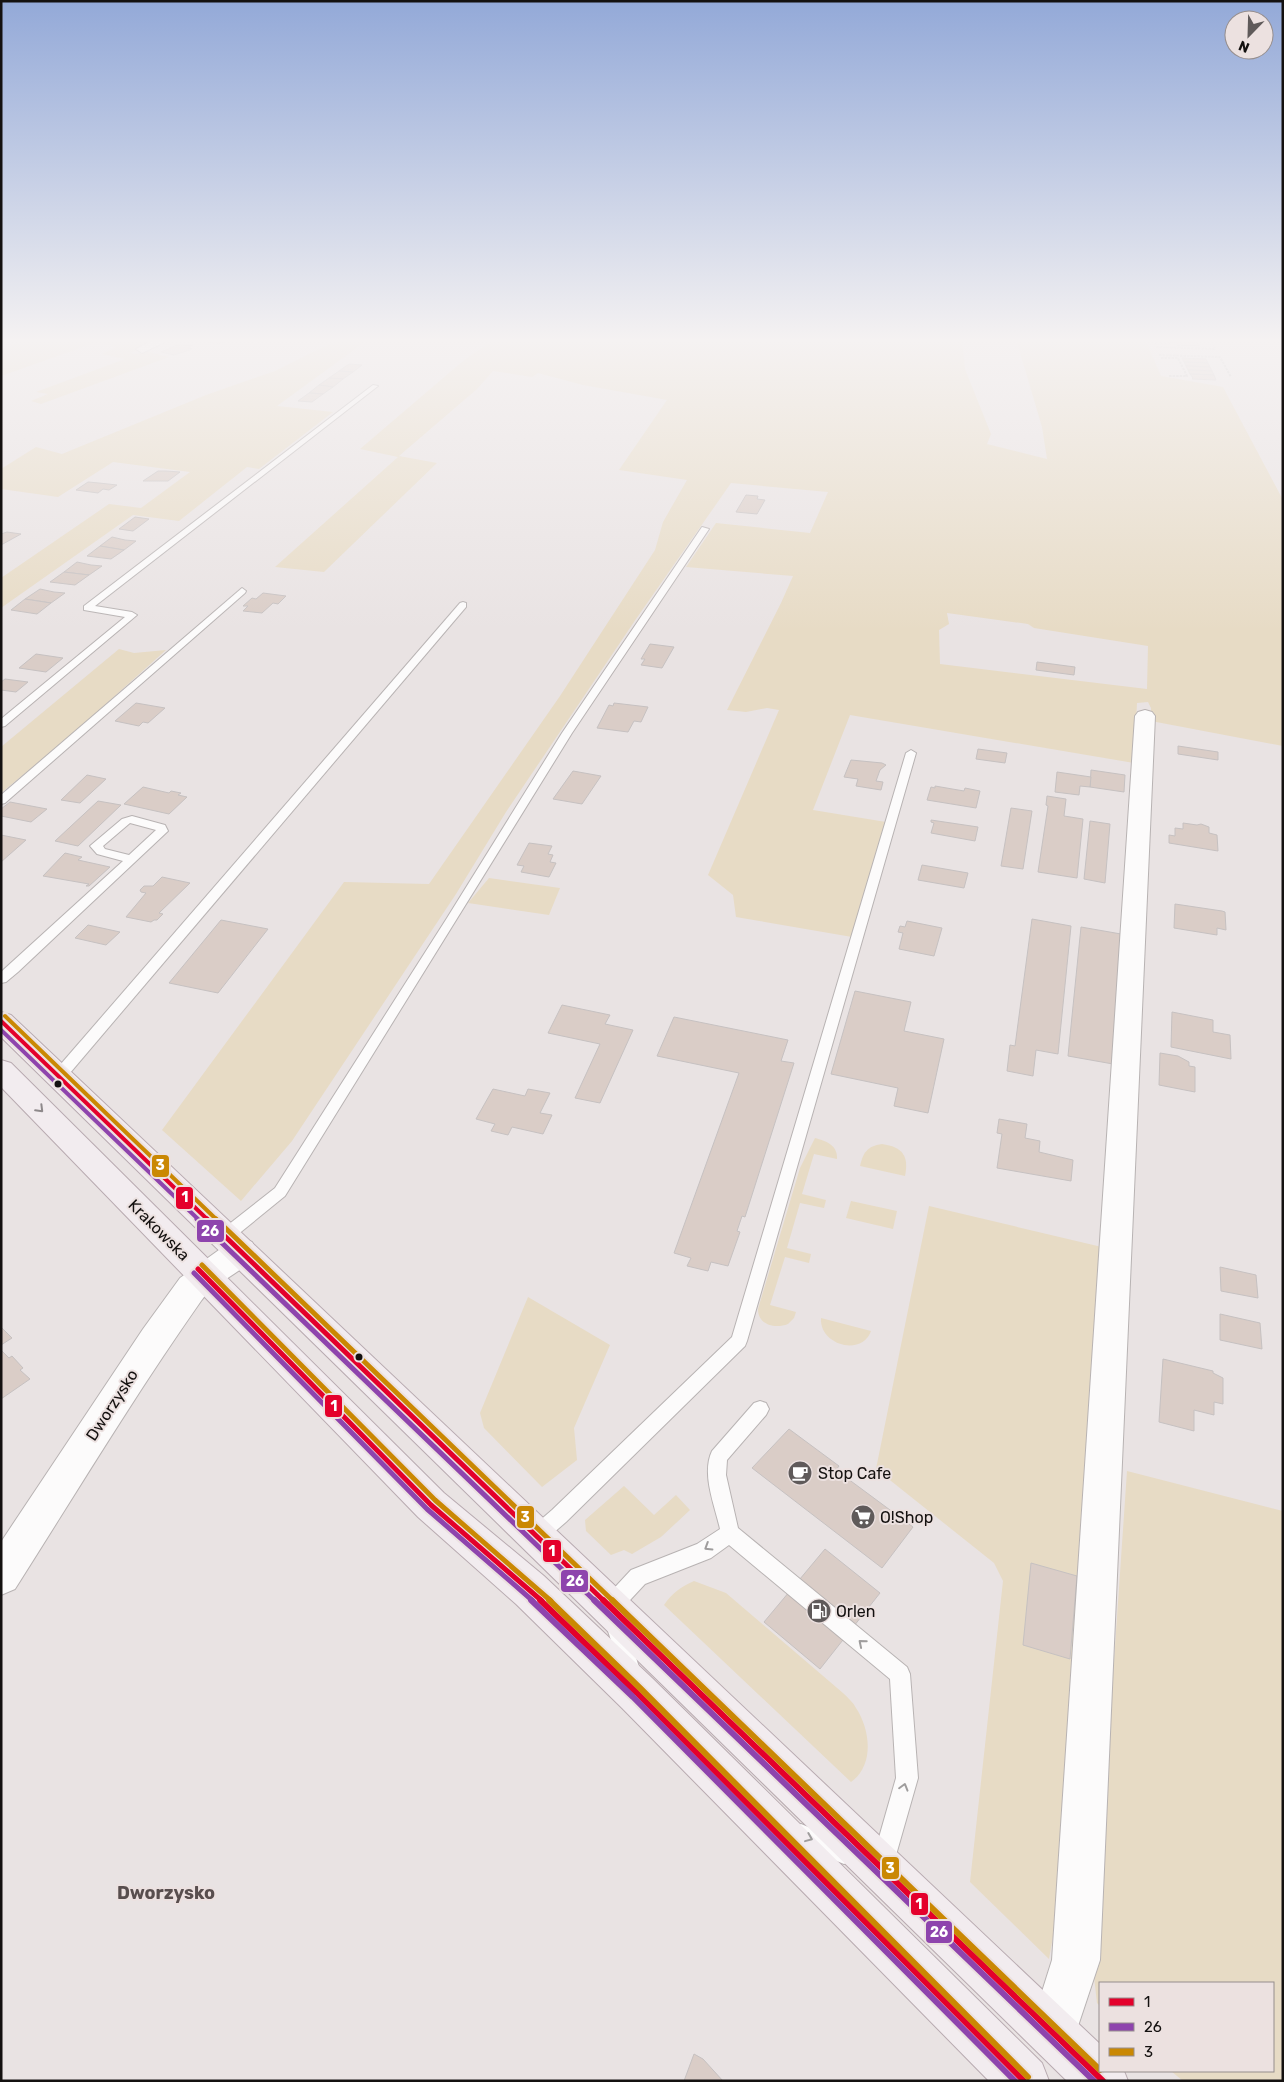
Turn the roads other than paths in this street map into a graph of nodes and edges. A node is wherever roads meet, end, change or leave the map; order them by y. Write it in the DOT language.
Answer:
graph roads {
  1 [pos="310,436"];
  2 [pos="705,530"];
  3 [pos="242,591"];
  4 [pos="463,604"];
  5 [pos="1145,716"];
  6 [pos="1,724"];
  7 [pos="911,753"];
  8 [pos="1,800"];
  9 [pos="132,859"];
  10 [pos="1,979"];
  11 [pos="1,1021"];
  12 [pos="1,1070"];
  13 [pos="59,1076"];
  14 [pos="233,1243"];
  15 [pos="206,1276"];
  16 [pos="760,1409"];
  17 [pos="730,1533"];
  18 [pos="537,1536"];
  19 [pos="1,1576"];
  20 [pos="611,1606"];
  21 [pos="638,1694"];
  22 [pos="763,1820"];
  23 [pos="882,1868"];
  24 [pos="1053,2033"];
  25 [pos="1024,2081"];
  26 [pos="1103,2081"];
  1 -- 6 [label="lane"];
  2 -- 14 [label="lane"];
  3 -- 8 [label="lane"];
  4 -- 13 [label="lane"];
  5 -- 24 [label="street"];
  7 -- 18 [label="lane"];
  9 -- 9 [label="lane"];
  9 -- 10 [label="lane"];
  11 -- 13 [label="main road"];
  12 -- 15 [label="main road, Krakowska, one-way"];
  13 -- 14 [label="main road"];
  14 -- 15 [label="street, Dworzysko"];
  14 -- 18 [label="main road"];
  15 -- 19 [label="street, Dworzysko"];
  15 -- 21 [label="main road, Krakowska"];
  16 -- 17 [label="lane"];
  17 -- 20 [label="lane, one-way"];
  23 -- 17 [label="lane, one-way"];
  18 -- 20 [label="main road"];
  20 -- 21 [label="lane"];
  20 -- 23 [label="main road"];
  21 -- 22 [label="main road, Krakowska"];
  22 -- 23 [label="lane, one-way"];
  22 -- 25 [label="main road, Krakowska"];
  23 -- 24 [label="main road"];
  24 -- 26 [label="main road"];
}
